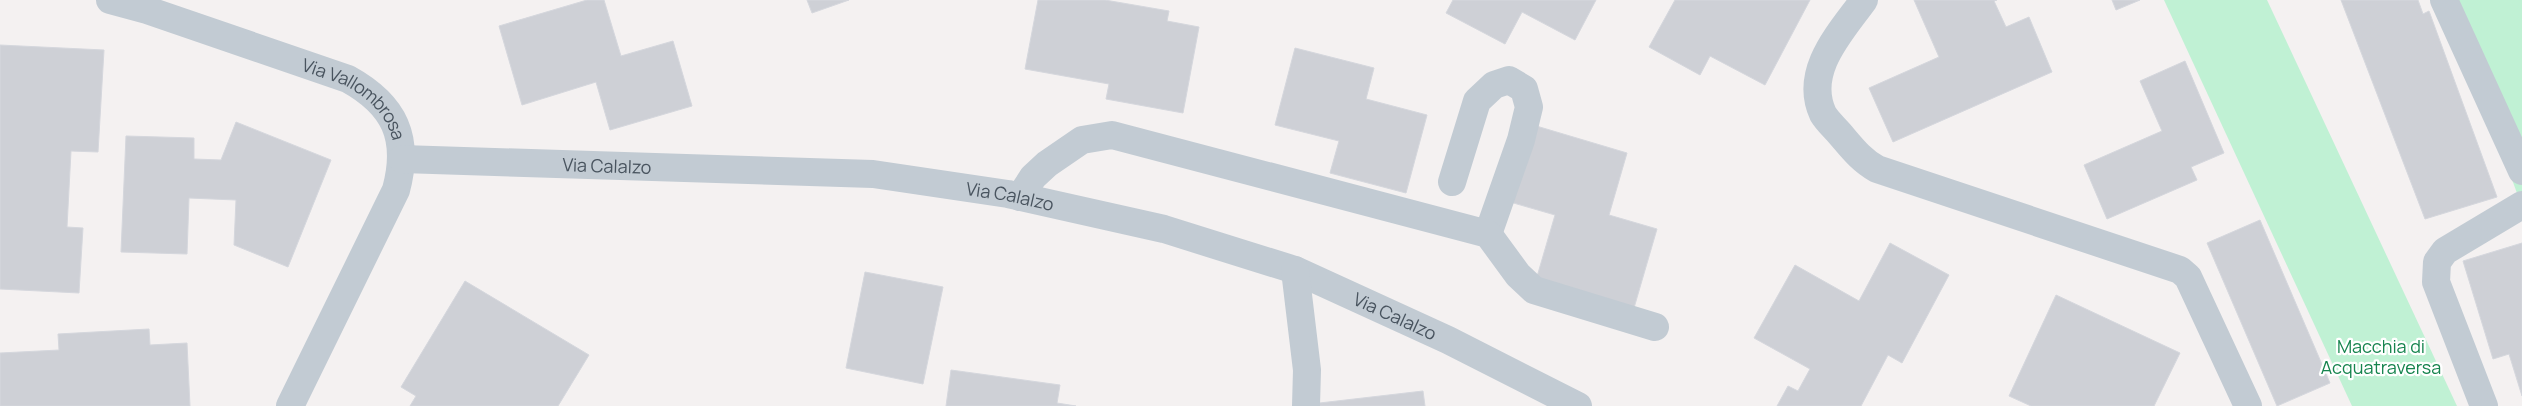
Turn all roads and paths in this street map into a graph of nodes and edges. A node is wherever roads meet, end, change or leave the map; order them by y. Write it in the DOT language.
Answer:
graph roads {
  1 [pos="110,0"];
  2 [pos="1864,0"];
  3 [pos="2444,0"];
  4 [pos="402,159"];
  5 [pos="2522,171"];
  6 [pos="1452,182"];
  7 [pos="1020,197"];
  8 [pos="2522,205"];
  9 [pos="1488,234"];
  10 [pos="1295,270"];
  11 [pos="1655,327"];
  12 [pos="290,406"];
  13 [pos="1306,406"];
  14 [pos="1578,406"];
  15 [pos="2248,406"];
  16 [pos="2484,406"];
  1 -- 4 [label="street, Via Vallombrosa"];
  2 -- 15 [label="street"];
  3 -- 5 [label="street"];
  4 -- 7 [label="street, Via Calalzo"];
  4 -- 12 [label="street, Via Vallombrosa"];
  6 -- 9 [label="street"];
  7 -- 9 [label="street"];
  7 -- 10 [label="street, Via Calalzo"];
  8 -- 16 [label="street"];
  9 -- 11 [label="street"];
  10 -- 13 [label="street"];
  10 -- 14 [label="street, Via Calalzo"];
}
